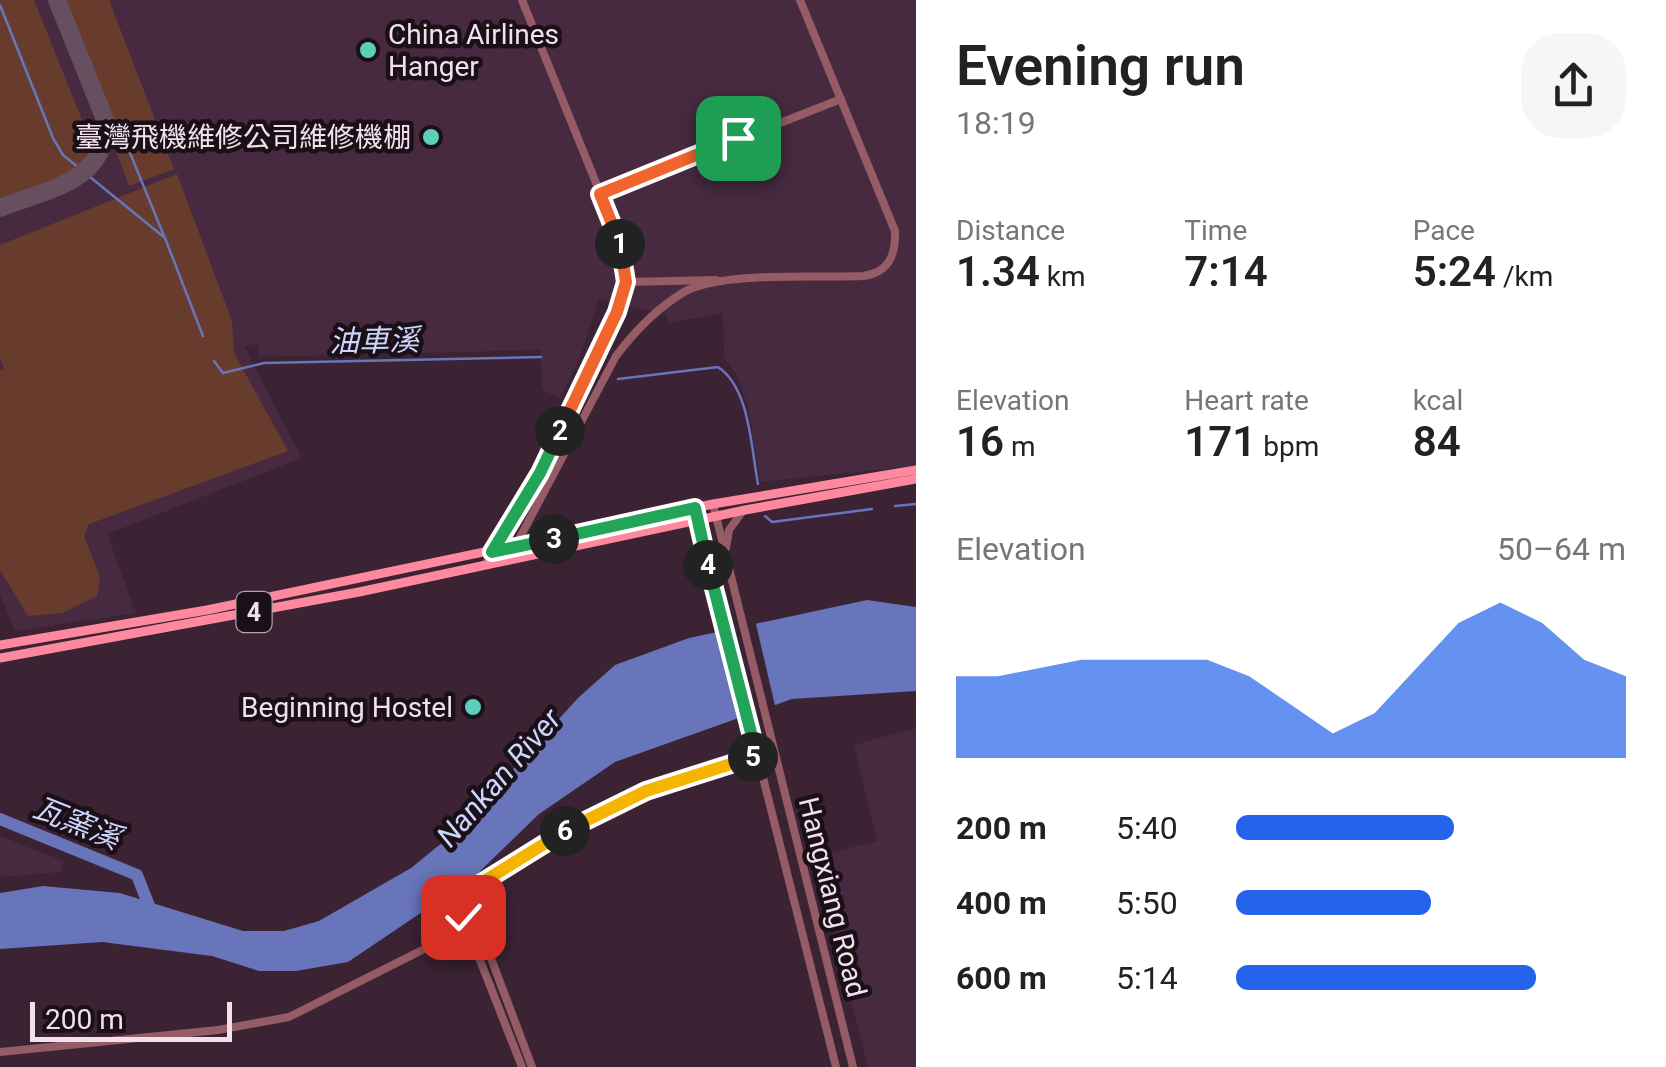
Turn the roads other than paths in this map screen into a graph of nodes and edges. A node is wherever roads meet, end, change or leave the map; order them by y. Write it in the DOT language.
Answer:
graph roads {
  1 [pos="522,0"];
  2 [pos="800,0"];
  3 [pos="841,99"];
  4 [pos="600,194"];
  5 [pos="726,280"];
  6 [pos="626,282"];
  7 [pos="916,470"];
  8 [pos="916,479"];
  9 [pos="713,504"];
  10 [pos="695,508"];
  11 [pos="745,510"];
  12 [pos="716,516"];
  13 [pos="697,519"];
  14 [pos="515,547"];
  15 [pos="492,552"];
  16 [pos="726,558"];
  17 [pos="508,560"];
  18 [pos="484,565"];
  19 [pos="0,645"];
  20 [pos="0,658"];
  21 [pos="756,752"];
  22 [pos="470,925"];
  23 [pos="0,1052"];
  24 [pos="527,1066"];
  25 [pos="836,1067"];
  26 [pos="853,1067"];
  1 -- 4 [label="street"];
  2 -- 3 [label="street"];
  3 -- 4 [label="street"];
  3 -- 5 [label="street"];
  4 -- 6 [label="street"];
  5 -- 6 [label="street"];
  5 -- 14 [label="street"];
  6 -- 15 [label="street"];
  7 -- 9 [label="main road, 4"];
  8 -- 11 [label="main road, 4"];
  9 -- 10 [label="main road, 4"];
  9 -- 12 [label="street, Hangxiang Road"];
  10 -- 13 [label="street, Hangxiang Road"];
  10 -- 14 [label="main road, 4"];
  11 -- 12 [label="main road, 4"];
  11 -- 16 [label="street"];
  12 -- 13 [label="main road, 4"];
  12 -- 16 [label="street, Hangxiang Road"];
  13 -- 17 [label="main road, 4"];
  13 -- 21 [label="street, Hangxiang Road"];
  14 -- 15 [label="main road, 4"];
  14 -- 17 [label="street"];
  15 -- 18 [label="street"];
  15 -- 19 [label="main road, 4"];
  16 -- 26 [label="street, Hangxiang Road"];
  17 -- 18 [label="main road, 4"];
  18 -- 20 [label="main road, 4"];
  21 -- 22 [label="street"];
  21 -- 25 [label="street, Hangxiang Road"];
  22 -- 23 [label="street"];
  22 -- 24 [label="street"];
}
